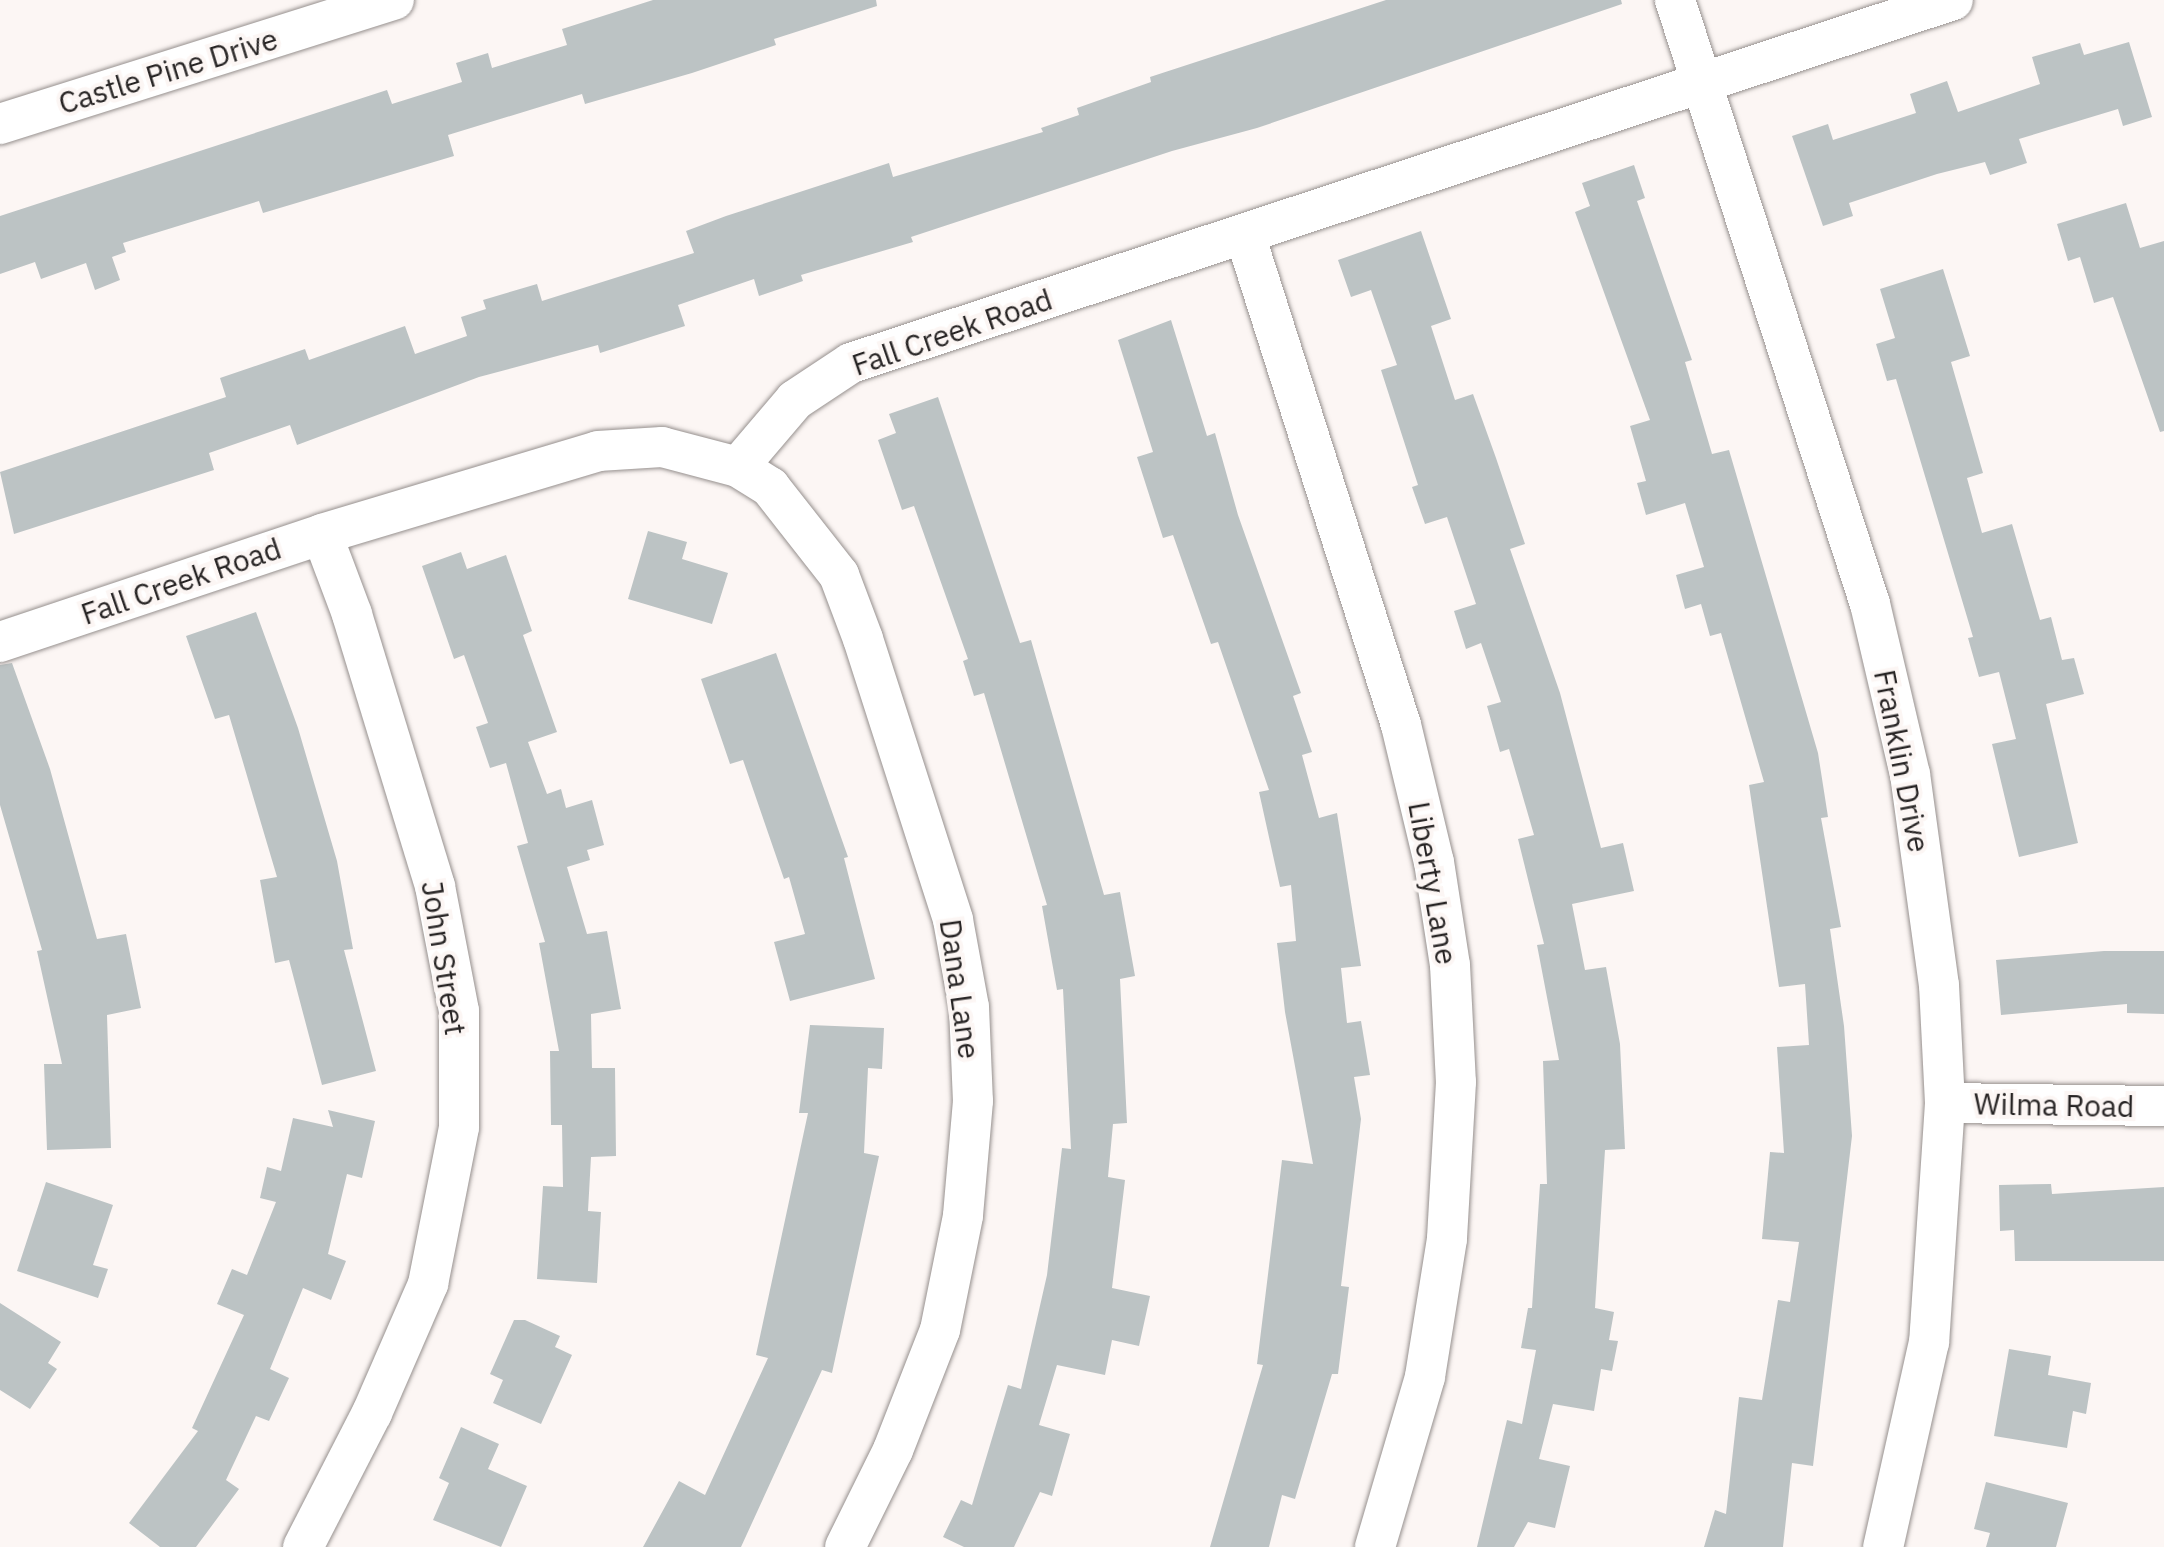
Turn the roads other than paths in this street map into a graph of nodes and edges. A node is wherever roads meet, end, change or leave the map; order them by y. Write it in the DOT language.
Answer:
graph roads {
  1 [pos="394,0"];
  2 [pos="1675,0"];
  3 [pos="1953,0"];
  4 [pos="1702,81"];
  5 [pos="0,124"];
  6 [pos="1245,236"];
  7 [pos="738,468"];
  8 [pos="322,534"];
  9 [pos="0,642"];
  10 [pos="1945,1104"];
  11 [pos="2164,1106"];
  12 [pos="303,1547"];
  13 [pos="845,1547"];
  14 [pos="1375,1547"];
  15 [pos="1883,1547"];
  1 -- 5 [label="street, Castle Pine Drive"];
  2 -- 4 [label="street, Franklin Drive"];
  3 -- 4 [label="street, Fall Creek Road"];
  4 -- 6 [label="street, Fall Creek Road"];
  4 -- 10 [label="street, Franklin Drive"];
  6 -- 7 [label="street, Fall Creek Road"];
  6 -- 14 [label="street, Liberty Lane"];
  7 -- 8 [label="street, Fall Creek Road"];
  7 -- 13 [label="street, Dana Lane"];
  8 -- 9 [label="street, Fall Creek Road"];
  8 -- 12 [label="street, John Street"];
  10 -- 11 [label="street, Wilma Road"];
  10 -- 15 [label="street, Franklin Drive"];
}
